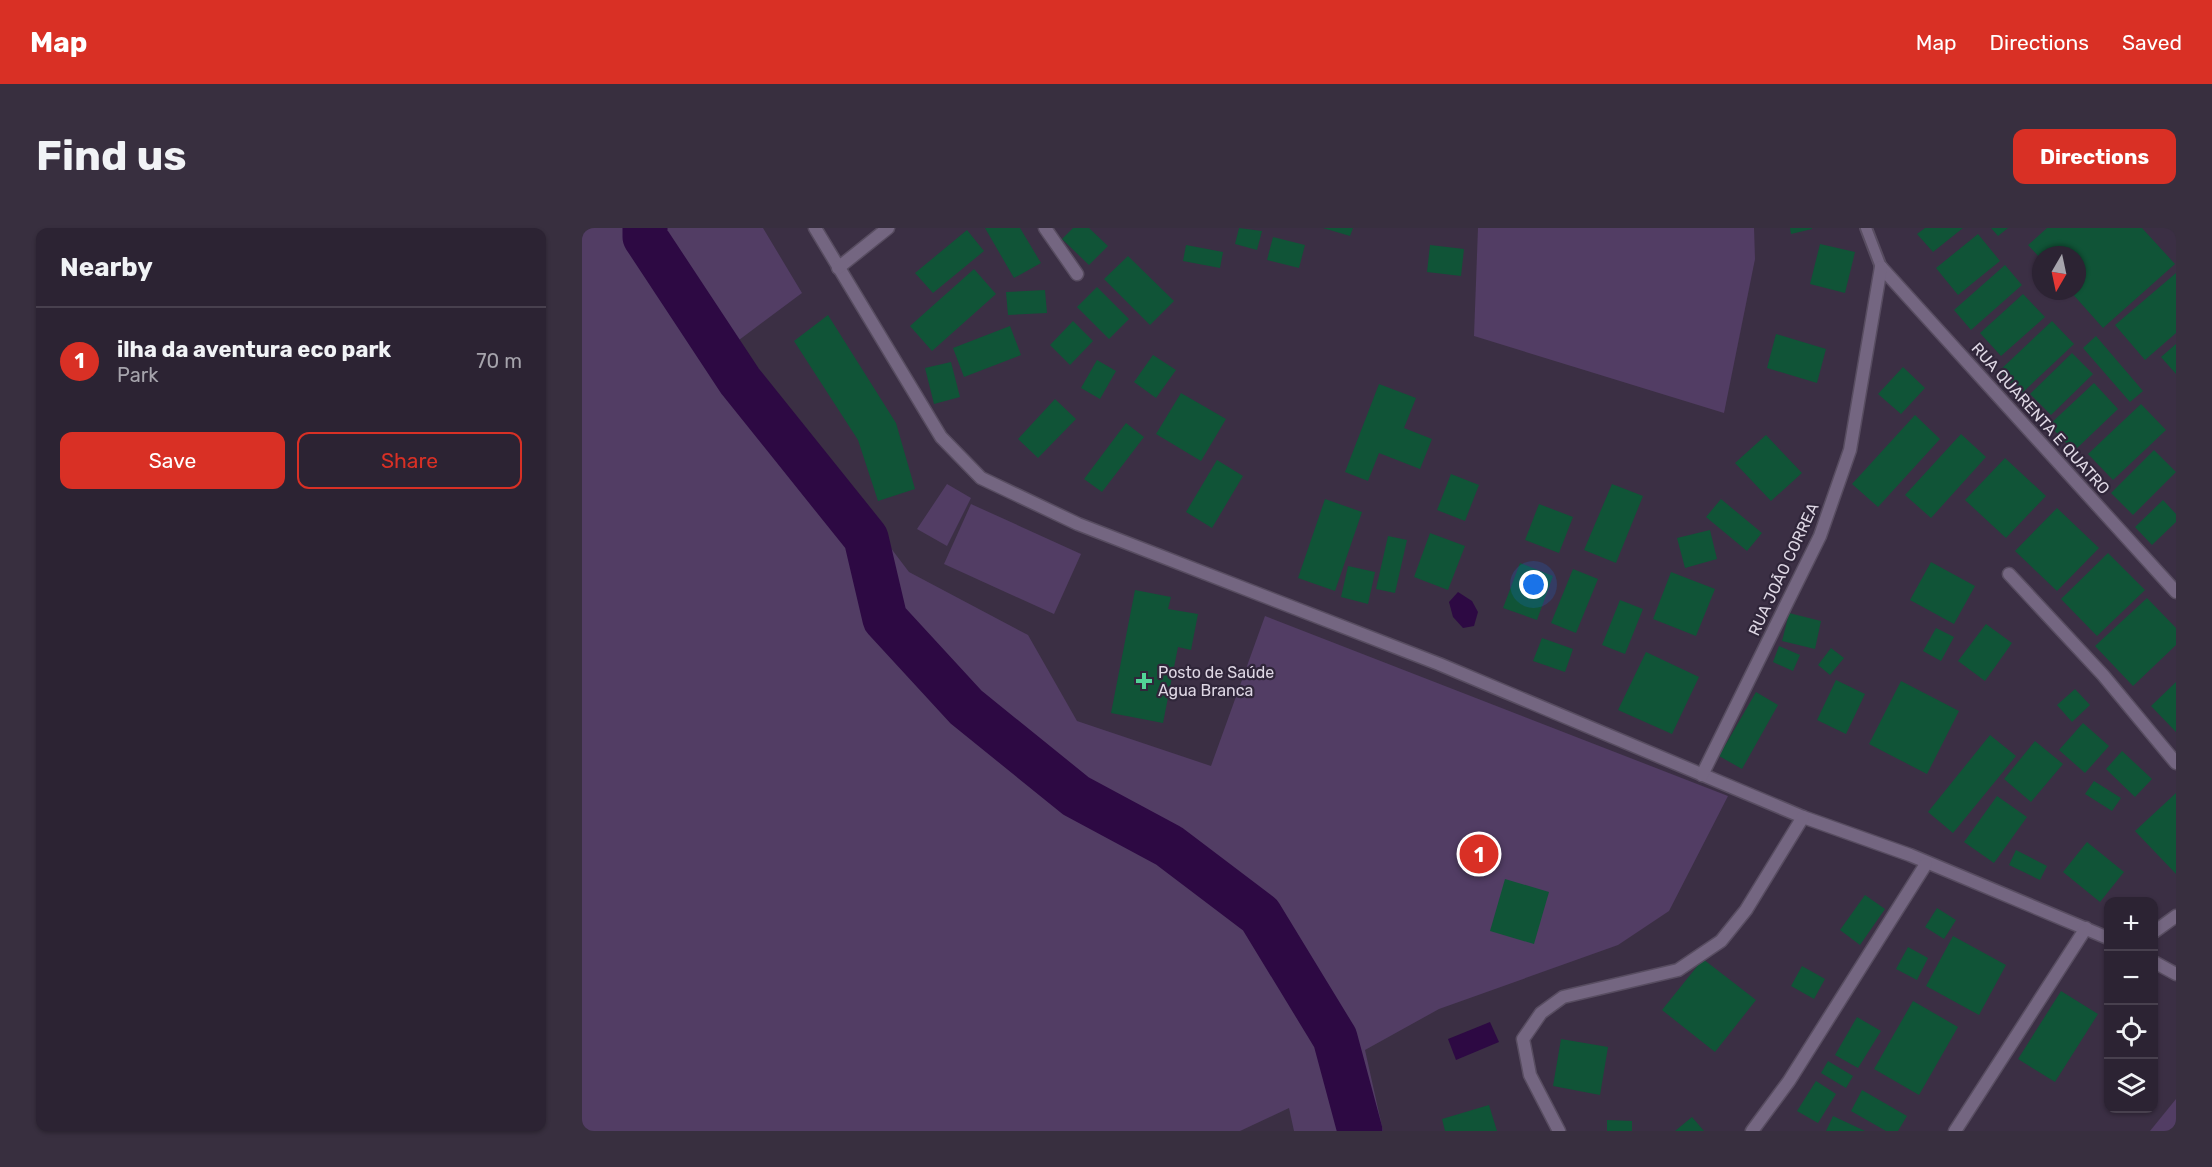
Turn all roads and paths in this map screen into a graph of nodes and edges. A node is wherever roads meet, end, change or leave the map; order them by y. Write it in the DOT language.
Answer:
graph roads {
  1 [pos="815,228"];
  2 [pos="888,228"];
  3 [pos="1045,228"];
  4 [pos="1866,228"];
  5 [pos="1881,267"];
  6 [pos="838,268"];
  7 [pos="1077,274"];
  8 [pos="2009,574"];
  9 [pos="2176,592"];
  10 [pos="2176,763"];
  11 [pos="1702,775"];
  12 [pos="1803,817"];
  13 [pos="1926,864"];
  14 [pos="2176,916"];
  15 [pos="2086,928"];
  16 [pos="2158,929"];
  17 [pos="2104,936"];
  18 [pos="2158,964"];
  19 [pos="2176,974"];
  20 [pos="1559,1131"];
  21 [pos="1752,1131"];
  22 [pos="1955,1131"];
  1 -- 6 [label="street"];
  2 -- 6 [label="street"];
  3 -- 7 [label="street"];
  4 -- 5 [label="lane"];
  5 -- 9 [label="street, RUA QUARENTA E QUATRO"];
  5 -- 11 [label="street, RUA JOÃO CORREA"];
  6 -- 11 [label="street"];
  8 -- 10 [label="street"];
  11 -- 12 [label="street"];
  12 -- 13 [label="street"];
  12 -- 20 [label="street"];
  13 -- 15 [label="street"];
  13 -- 21 [label="street"];
  14 -- 16 [label="street"];
  15 -- 17 [label="street"];
  15 -- 22 [label="street"];
  18 -- 19 [label="street"];
}
